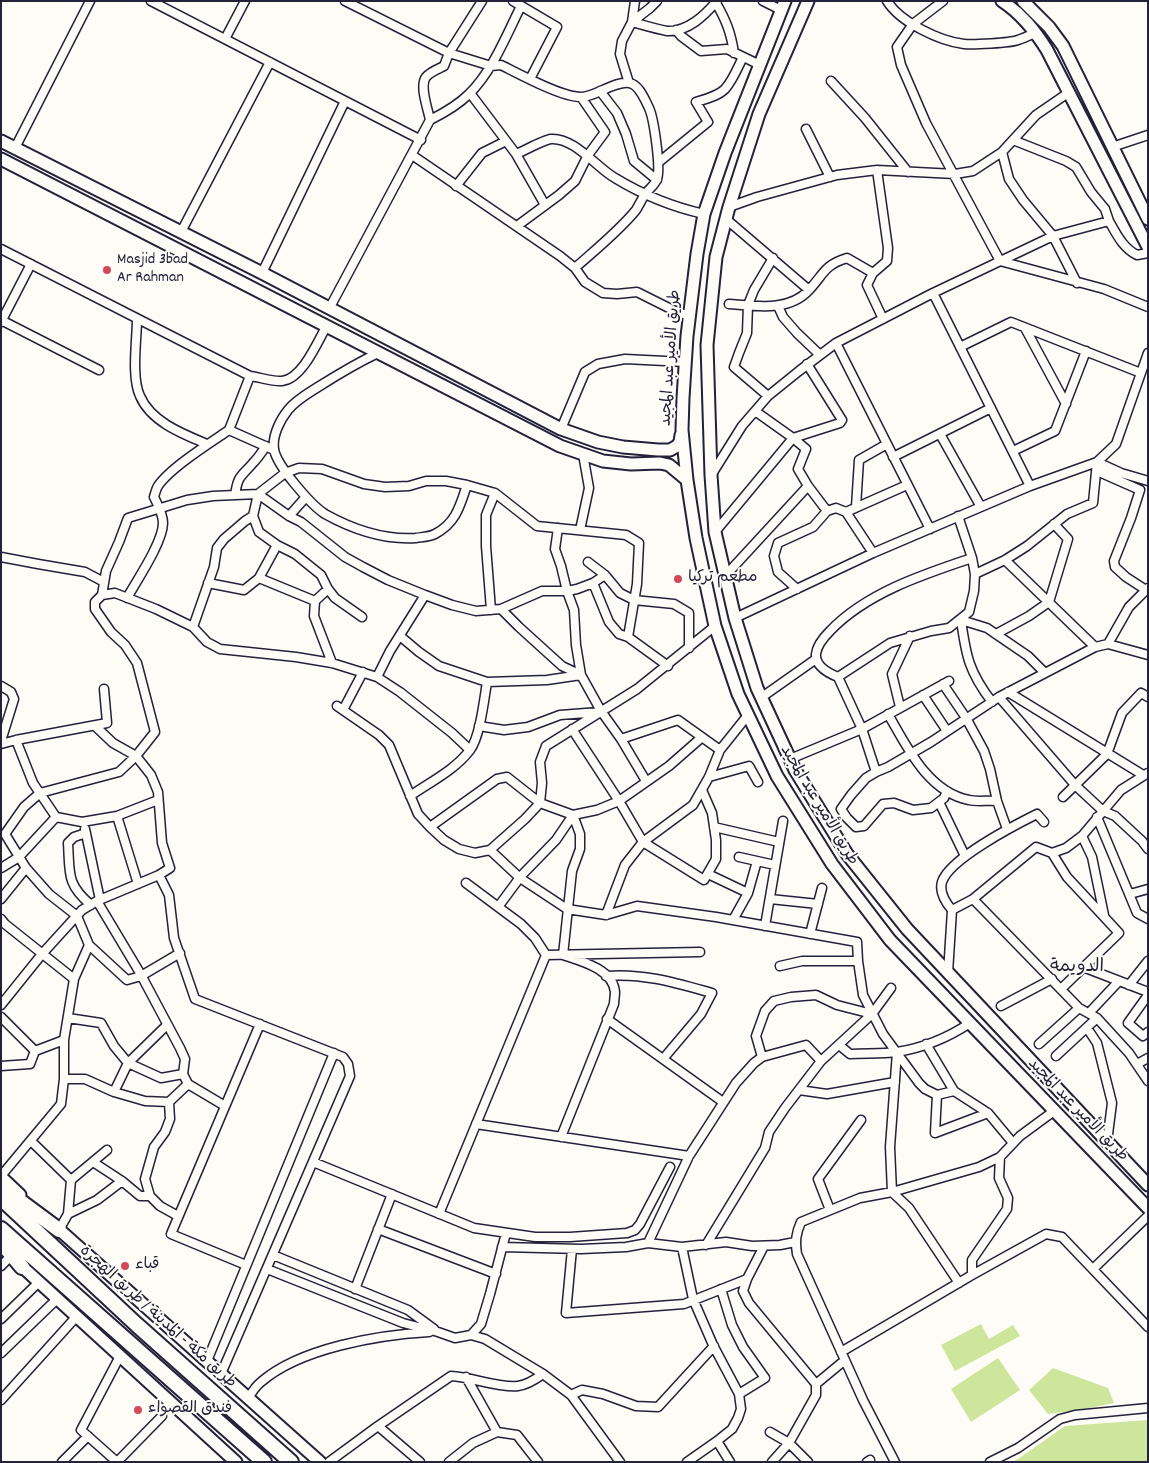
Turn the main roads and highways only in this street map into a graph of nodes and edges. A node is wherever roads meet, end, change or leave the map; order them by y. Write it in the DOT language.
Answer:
graph roads {
  1 [pos="808,1"];
  2 [pos="1023,1"];
  3 [pos="1006,2"];
  4 [pos="783,6"];
  5 [pos="1,141"];
  6 [pos="1,159"];
  7 [pos="56,188"];
  8 [pos="94,188"];
  9 [pos="1148,219"];
  10 [pos="181,232"];
  11 [pos="172,247"];
  12 [pos="1148,247"];
  13 [pos="682,430"];
  14 [pos="687,480"];
  15 [pos="1134,1170"];
  16 [pos="1,1177"];
  17 [pos="1122,1181"];
  18 [pos="1148,1185"];
  19 [pos="1,1187"];
  20 [pos="1,1198"];
  21 [pos="1148,1208"];
  22 [pos="1,1229"];
  23 [pos="60,1230"];
  24 [pos="1,1242"];
  25 [pos="1,1248"];
  26 [pos="22,1267"];
  27 [pos="236,1462"];
  28 [pos="264,1462"];
  29 [pos="291,1462"];
  30 [pos="320,1462"];
  1 -- 15 [label="main road, طريق الأمير عبد المجيد"];
  2 -- 9 [label="main road"];
  3 -- 12 [label="main road"];
  4 -- 13 [label="main road, طريق الأمير عبد المجيد"];
  5 -- 8 [label="main road"];
  6 -- 7 [label="main road"];
  7 -- 8 [label="main road"];
  7 -- 11 [label="main road"];
  8 -- 10 [label="main road"];
  10 -- 11 [label="main road"];
  10 -- 13 [label="main road"];
  11 -- 14 [label="main road"];
  13 -- 14 [label="main road, طريق الأمير عبد المجيد"];
  14 -- 17 [label="main road, طريق الأمير عبد المجيد"];
  15 -- 17 [label="main road"];
  15 -- 18 [label="main road, طريق الأمير عبد المجيد"];
  16 -- 23 [label="main road"];
  17 -- 21 [label="main road, طريق الأمير عبد المجيد"];
  19 -- 23 [label="highway"];
  20 -- 29 [label="highway, طريق مكة - المدينة / طريق الهجرة"];
  22 -- 28 [label="highway"];
  23 -- 30 [label="main road"];
  24 -- 26 [label="highway"];
  25 -- 26 [label="main road"];
  26 -- 27 [label="main road"];
}
